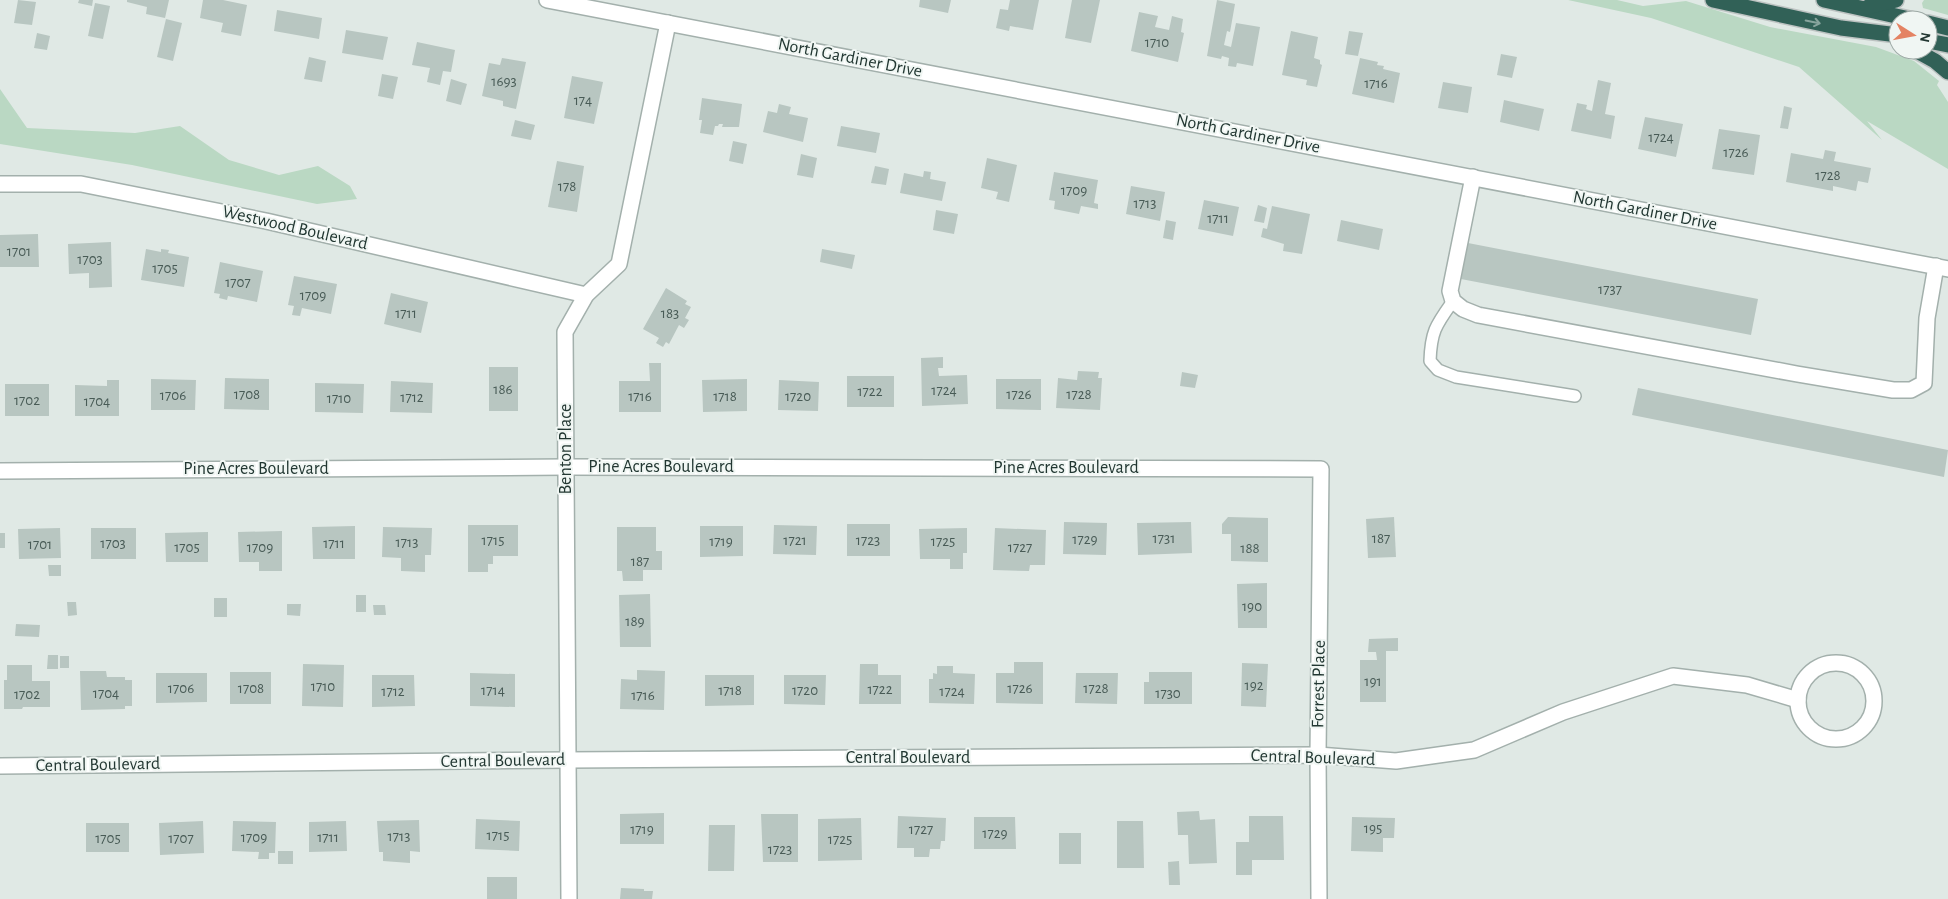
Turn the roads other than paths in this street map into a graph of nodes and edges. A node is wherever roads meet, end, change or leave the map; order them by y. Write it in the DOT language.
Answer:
graph roads {
  1 [pos="547,0"];
  2 [pos="1713,0"];
  3 [pos="1824,0"];
  4 [pos="1896,0"];
  5 [pos="1863,8"];
  6 [pos="1888,14"];
  7 [pos="668,23"];
  8 [pos="1841,28"];
  9 [pos="1888,34"];
  10 [pos="1888,42"];
  11 [pos="1933,60"];
  12 [pos="1948,72"];
  13 [pos="1473,177"];
  14 [pos="0,184"];
  15 [pos="1942,267"];
  16 [pos="586,296"];
  17 [pos="1453,301"];
  18 [pos="1575,396"];
  19 [pos="566,467"];
  20 [pos="1321,469"];
  21 [pos="0,471"];
  22 [pos="1798,700"];
  23 [pos="1318,755"];
  24 [pos="567,760"];
  25 [pos="0,766"];
  26 [pos="568,899"];
  27 [pos="1319,899"];
  1 -- 7 [label="street, North Gardiner Drive"];
  2 -- 8 [label="highway, one-way"];
  3 -- 5 [label="highway"];
  4 -- 5 [label="highway"];
  5 -- 6 [label="highway"];
  7 -- 13 [label="street, North Gardiner Drive"];
  7 -- 16 [label="street, Benton Place"];
  8 -- 9 [label="highway"];
  8 -- 10 [label="highway"];
  11 -- 12 [label="highway"];
  13 -- 15 [label="street, North Gardiner Drive"];
  13 -- 17 [label="street"];
  14 -- 16 [label="street, Westwood Boulevard"];
  15 -- 17 [label="street"];
  16 -- 19 [label="street, Benton Place"];
  17 -- 18 [label="lane"];
  19 -- 20 [label="street, Pine Acres Boulevard"];
  19 -- 21 [label="street, Pine Acres Boulevard"];
  19 -- 24 [label="street, Benton Place"];
  20 -- 23 [label="street, Forrest Place"];
  22 -- 22 [label="street"];
  22 -- 23 [label="street, Central Boulevard"];
  23 -- 24 [label="street, Central Boulevard"];
  23 -- 27 [label="street, Forrest Place"];
  24 -- 25 [label="street, Central Boulevard"];
  24 -- 26 [label="street, Benton Place"];
}
